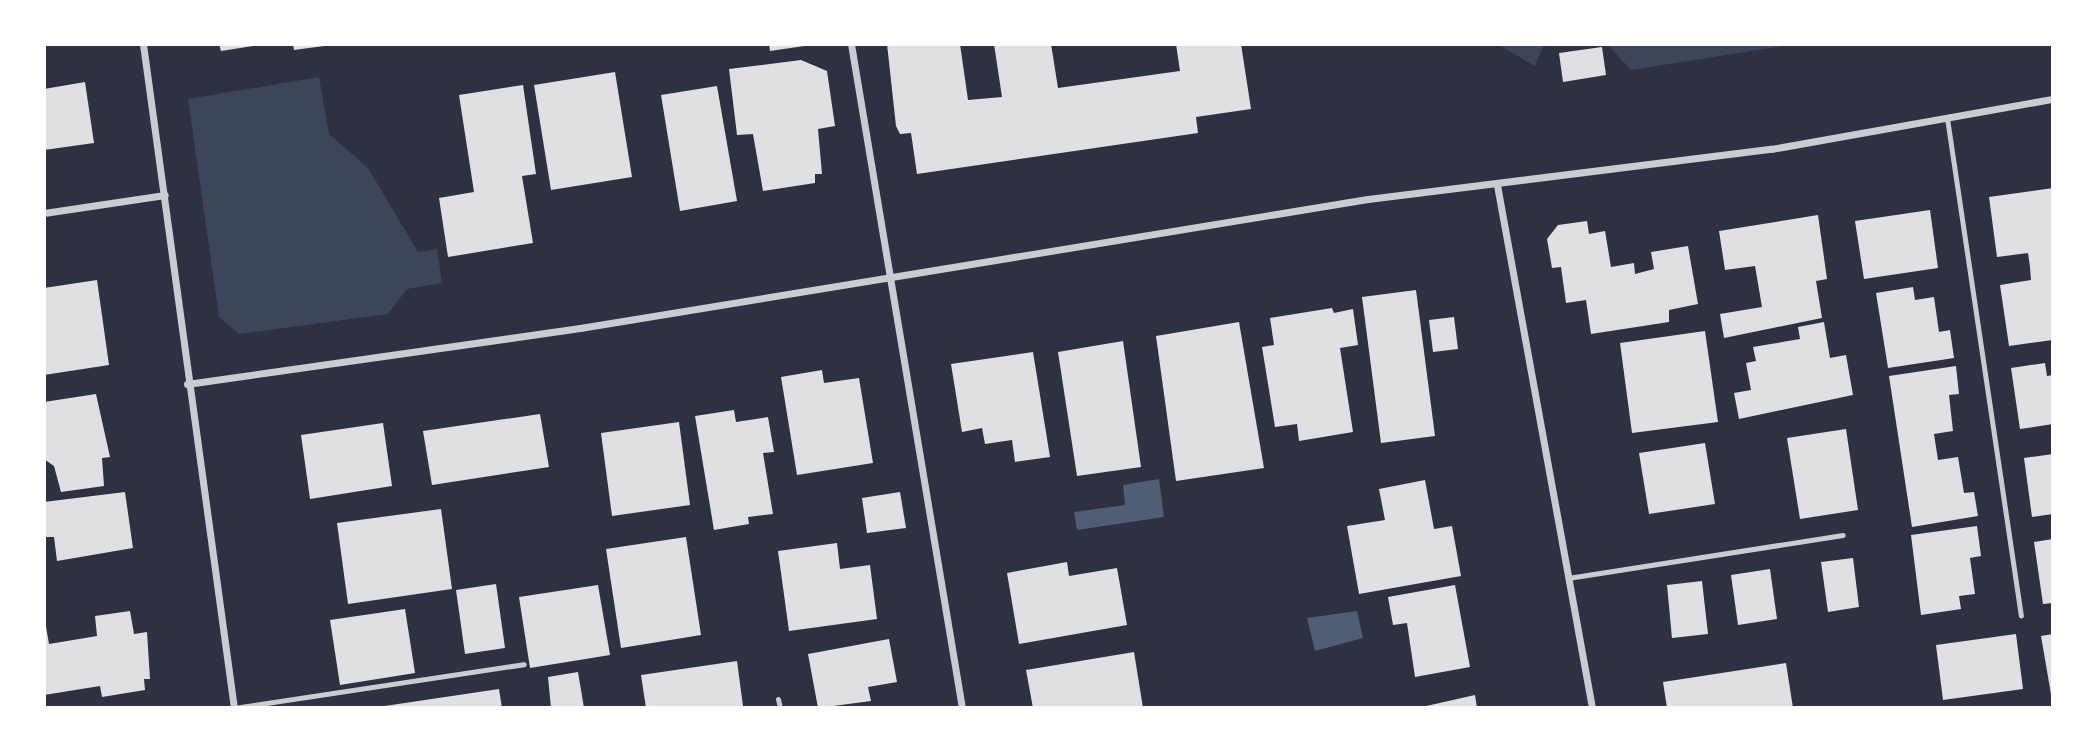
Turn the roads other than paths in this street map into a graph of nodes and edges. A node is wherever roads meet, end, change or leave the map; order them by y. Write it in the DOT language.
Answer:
graph roads {
  1 [pos="143,44"];
  2 [pos="851,44"];
  3 [pos="2053,99"];
  4 [pos="1947,118"];
  5 [pos="1497,185"];
  6 [pos="165,195"];
  7 [pos="44,213"];
  8 [pos="890,277"];
  9 [pos="187,384"];
  10 [pos="1843,535"];
  11 [pos="1568,578"];
  12 [pos="2021,616"];
  13 [pos="524,664"];
  14 [pos="778,699"];
  15 [pos="234,708"];
  16 [pos="780,708"];
  17 [pos="962,708"];
  18 [pos="1592,708"];
  1 -- 6 [label="street"];
  2 -- 8 [label="street"];
  3 -- 4 [label="street"];
  4 -- 5 [label="street"];
  4 -- 12 [label="lane"];
  5 -- 8 [label="street"];
  5 -- 11 [label="street"];
  6 -- 7 [label="street"];
  6 -- 9 [label="street"];
  8 -- 9 [label="street"];
  8 -- 17 [label="street"];
  9 -- 15 [label="street"];
  10 -- 11 [label="lane"];
  11 -- 18 [label="street"];
  13 -- 15 [label="lane"];
  14 -- 16 [label="lane"];
}
